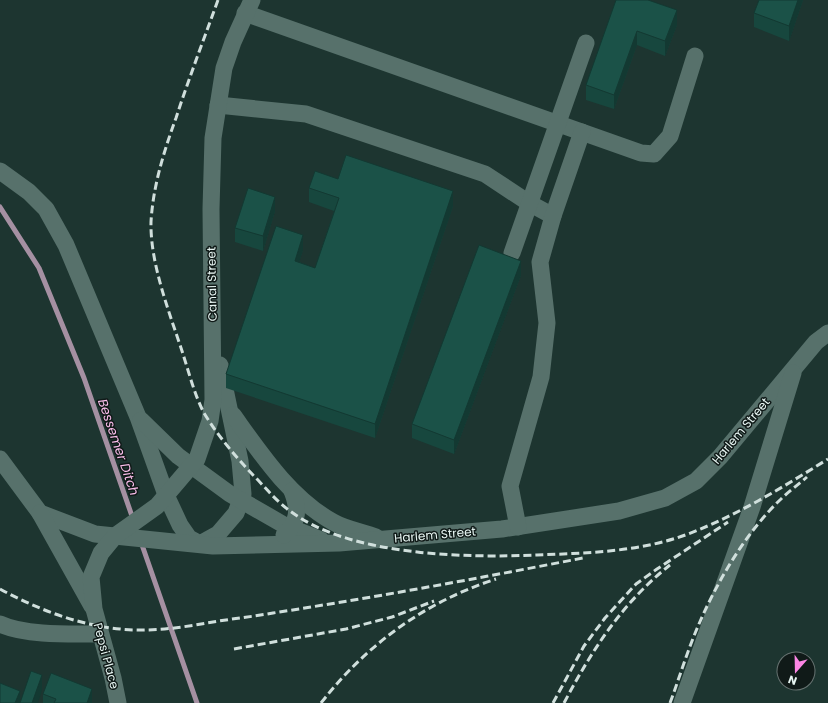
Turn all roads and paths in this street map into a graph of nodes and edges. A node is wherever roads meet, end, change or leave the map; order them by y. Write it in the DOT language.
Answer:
graph roads {
  1 [pos="249,7"];
  2 [pos="586,43"];
  3 [pos="695,56"];
  4 [pos="218,105"];
  5 [pos="558,124"];
  6 [pos="582,132"];
  7 [pos="0,171"];
  8 [pos="530,203"];
  9 [pos="554,216"];
  10 [pos="512,253"];
  11 [pos="213,332"];
  12 [pos="828,333"];
  13 [pos="795,367"];
  14 [pos="230,411"];
  15 [pos="138,417"];
  16 [pos="0,458"];
  17 [pos="191,466"];
  18 [pos="292,492"];
  19 [pos="166,495"];
  20 [pos="241,500"];
  21 [pos="40,512"];
  22 [pos="518,527"];
  23 [pos="291,528"];
  24 [pos="115,536"];
  25 [pos="382,539"];
  26 [pos="327,542"];
  27 [pos="200,544"];
  28 [pos="273,544"];
  29 [pos="94,609"];
  30 [pos="0,624"];
  31 [pos="100,634"];
  32 [pos="118,703"];
  33 [pos="682,703"];
  1 -- 4 [label="lane, Canal Street"];
  1 -- 5 [label="lane"];
  2 -- 5 [label="lane"];
  3 -- 6 [label="lane"];
  4 -- 8 [label="lane"];
  4 -- 11 [label="lane, Canal Street"];
  5 -- 6 [label="lane"];
  5 -- 8 [label="lane"];
  6 -- 9 [label="lane"];
  7 -- 15 [label="lane"];
  8 -- 9 [label="lane"];
  8 -- 10 [label="lane"];
  9 -- 22 [label="lane"];
  11 -- 14 [label="lane"];
  11 -- 17 [label="lane, Canal Street"];
  12 -- 13 [label="lane, Harlem Street"];
  13 -- 22 [label="lane, Harlem Street"];
  13 -- 33 [label="lane"];
  14 -- 18 [label="lane"];
  14 -- 20 [label="lane"];
  15 -- 17 [label="lane"];
  15 -- 19 [label="lane"];
  16 -- 21 [label="lane"];
  17 -- 19 [label="lane, Canal Street"];
  17 -- 20 [label="lane"];
  18 -- 23 [label="lane"];
  18 -- 25 [label="lane"];
  19 -- 24 [label="lane, Canal Street"];
  19 -- 27 [label="lane"];
  20 -- 23 [label="lane"];
  20 -- 27 [label="lane"];
  21 -- 24 [label="lane, Harlem Street"];
  21 -- 29 [label="lane"];
  22 -- 25 [label="lane, Harlem Street"];
  23 -- 26 [label="lane"];
  23 -- 28 [label="lane"];
  24 -- 27 [label="lane, Harlem Street"];
  24 -- 29 [label="lane, Canal Street"];
  25 -- 26 [label="lane, Harlem Street"];
  26 -- 28 [label="lane, Harlem Street"];
  27 -- 28 [label="lane, Harlem Street"];
  29 -- 31 [label="lane, Pepsi Place"];
  30 -- 31 [label="lane"];
  31 -- 32 [label="lane, Pepsi Place"];
}
